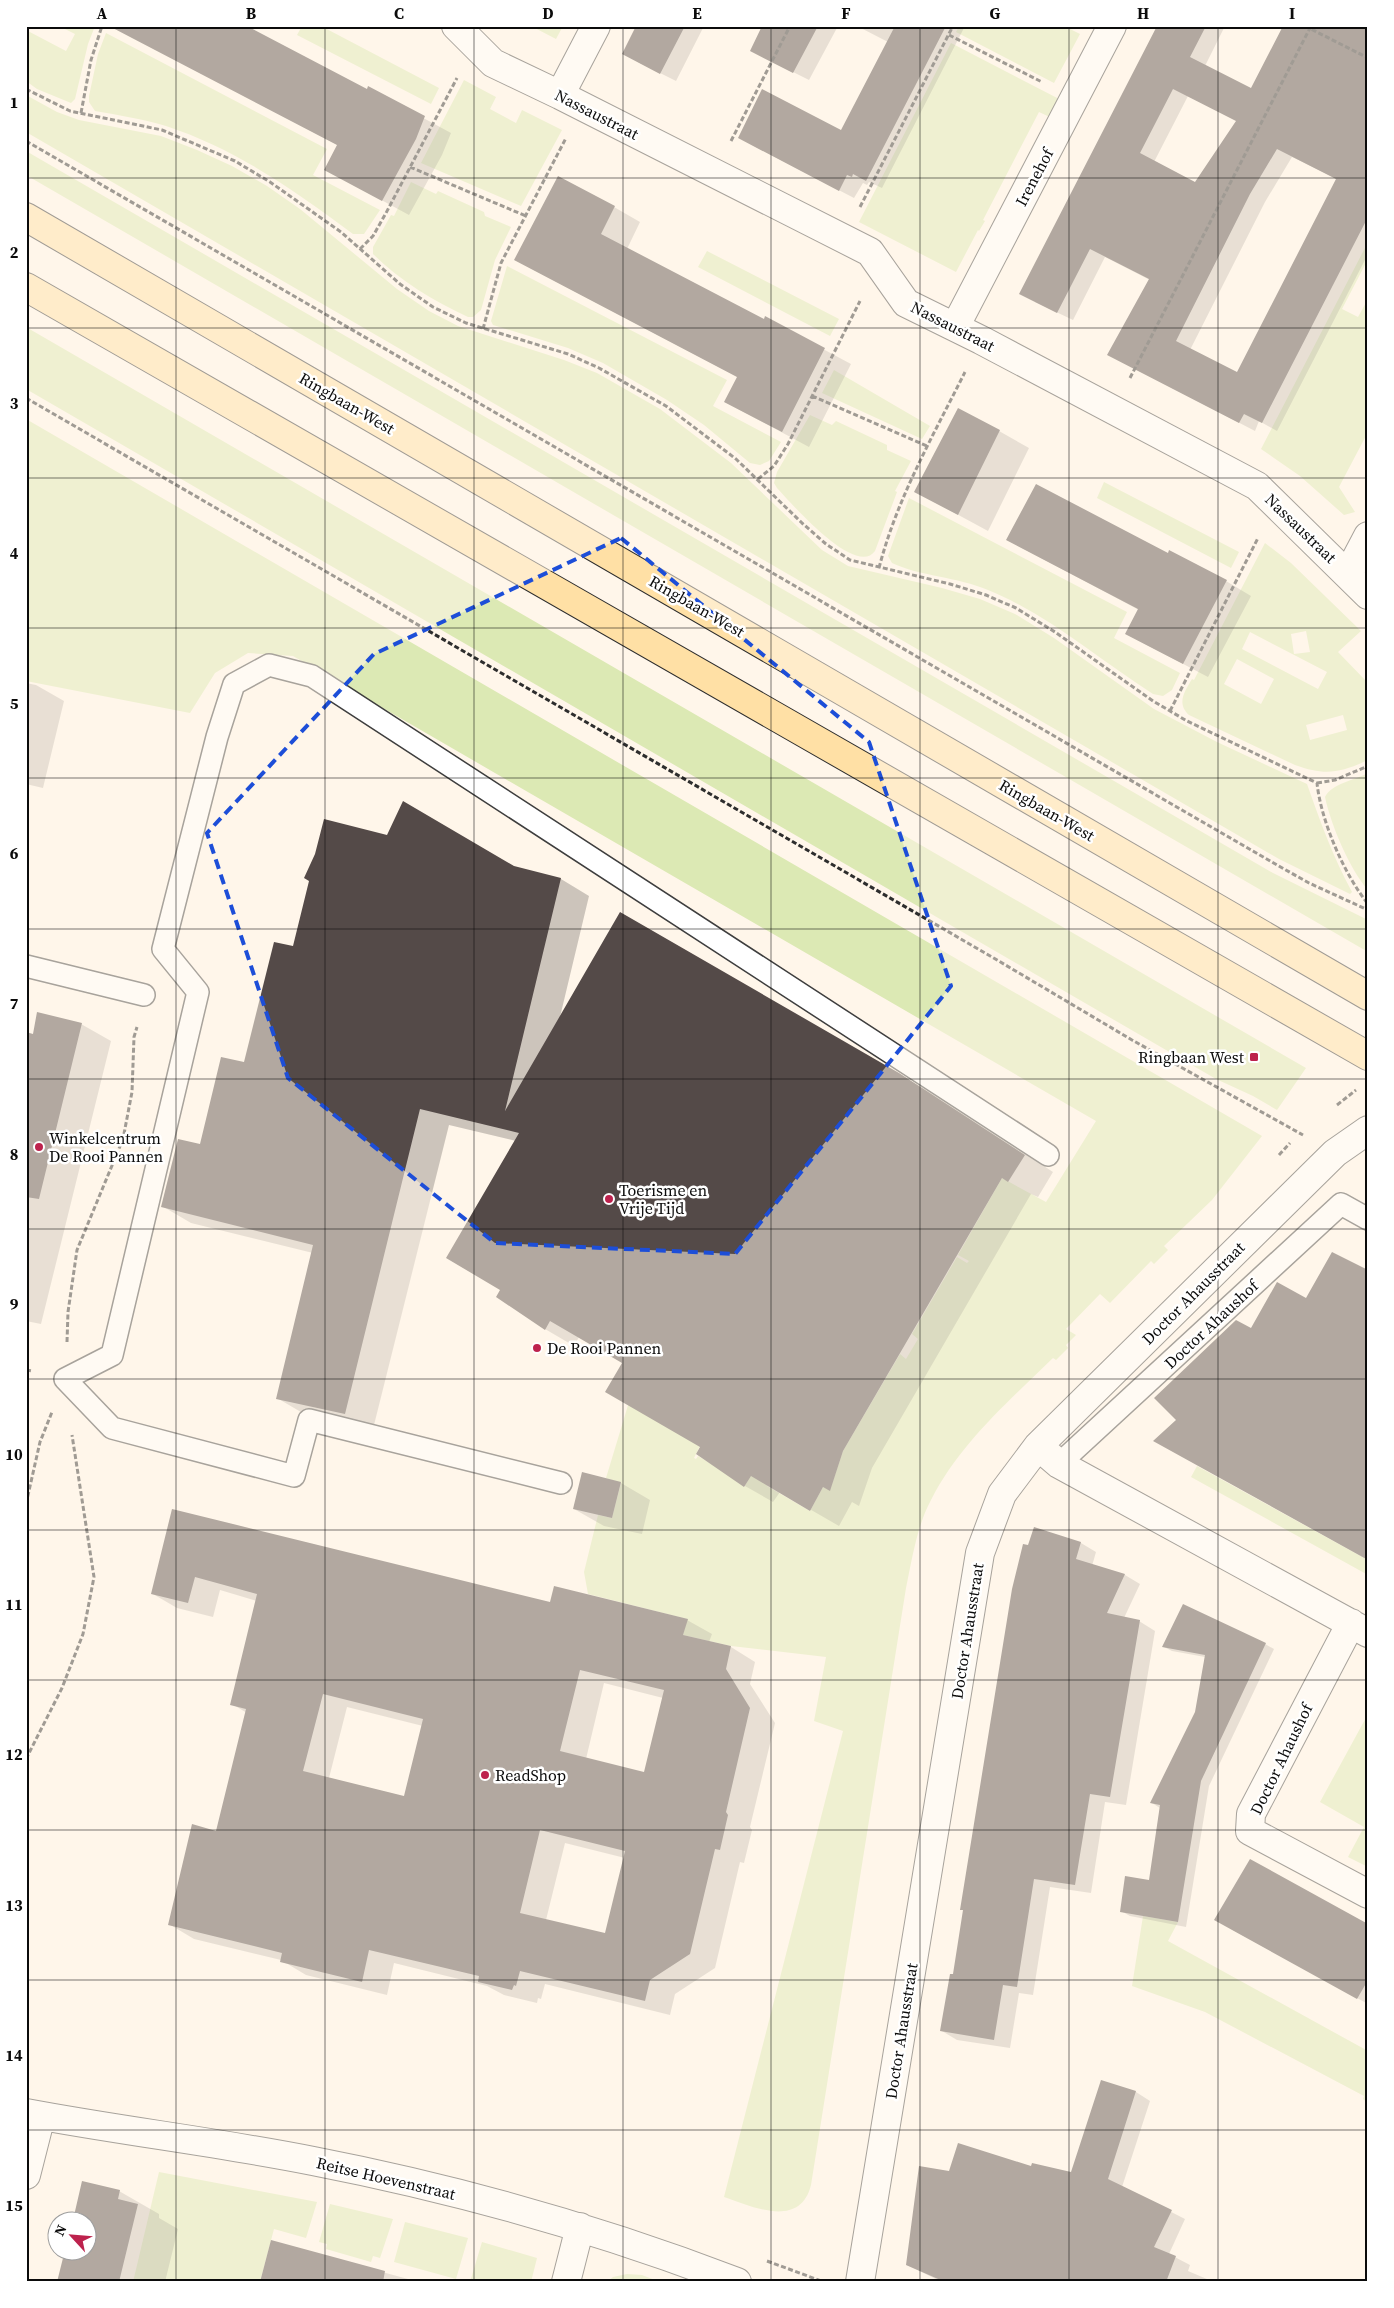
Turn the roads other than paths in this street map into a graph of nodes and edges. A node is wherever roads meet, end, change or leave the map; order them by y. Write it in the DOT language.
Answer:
graph roads {
  1 [pos="596,26"];
  2 [pos="1112,26"];
  3 [pos="465,35"];
  4 [pos="571,101"];
  5 [pos="26,217"];
  6 [pos="26,287"];
  7 [pos="955,327"];
  8 [pos="1368,536"];
  9 [pos="1348,574"];
  10 [pos="1368,595"];
  11 [pos="26,966"];
  12 [pos="144,995"];
  13 [pos="1368,996"];
  14 [pos="1368,1056"];
  15 [pos="1368,1130"];
  16 [pos="1048,1155"];
  17 [pos="1368,1219"];
  18 [pos="1038,1446"];
  19 [pos="1059,1464"];
  20 [pos="562,1483"];
  21 [pos="1359,1628"];
  22 [pos="1368,1894"];
  23 [pos="34,2114"];
  24 [pos="26,2175"];
  25 [pos="580,2227"];
  26 [pos="566,2282"];
  27 [pos="737,2282"];
  28 [pos="860,2282"];
  1 -- 4 [label="street"];
  2 -- 7 [label="street, Irenehof"];
  3 -- 4 [label="street, Nassaustraat"];
  4 -- 7 [label="street, Nassaustraat"];
  5 -- 13 [label="main road, Ringbaan-West"];
  6 -- 14 [label="main road"];
  7 -- 9 [label="street, Nassaustraat"];
  8 -- 9 [label="street"];
  9 -- 10 [label="street, Nassaustraat"];
  11 -- 12 [label="lane"];
  15 -- 18 [label="street, Doctor Ahausstraat"];
  16 -- 20 [label="lane"];
  17 -- 19 [label="lane, Doctor Ahaushof"];
  18 -- 19 [label="street, Doctor Ahaushof"];
  18 -- 28 [label="street, Doctor Ahausstraat"];
  19 -- 21 [label="street, Doctor Ahaushof"];
  21 -- 22 [label="street, Doctor Ahaushof"];
  23 -- 24 [label="street"];
  23 -- 25 [label="street, Reitse Hoevenstraat"];
  25 -- 26 [label="street"];
  25 -- 27 [label="street, Reitse Hoevenstraat"];
}
